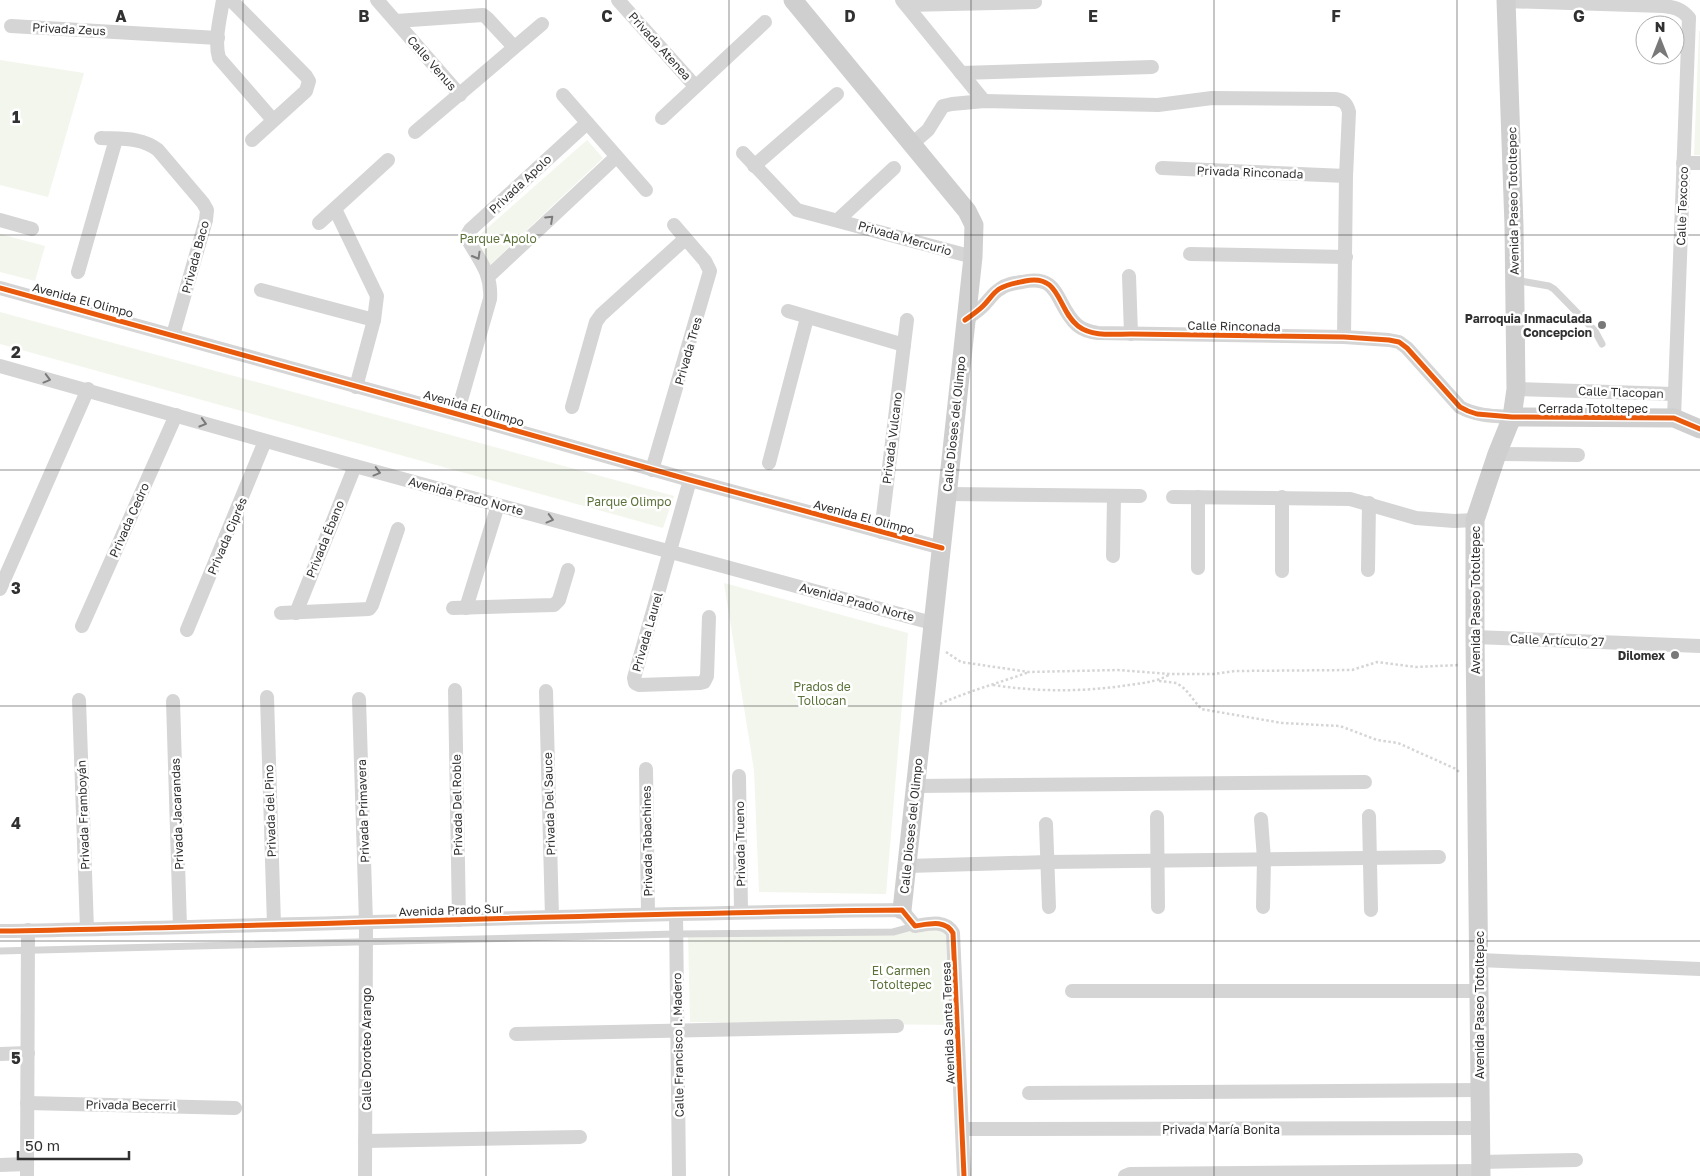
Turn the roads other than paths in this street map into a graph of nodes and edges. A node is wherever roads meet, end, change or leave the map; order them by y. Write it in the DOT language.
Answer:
graph roads {
  1 [pos="223,0"];
  2 [pos="231,0"];
  3 [pos="376,0"];
  4 [pos="793,0"];
  5 [pos="1506,1"];
  6 [pos="625,2"];
  7 [pos="1035,2"];
  8 [pos="904,3"];
  9 [pos="1694,18"];
  10 [pos="396,20"];
  11 [pos="765,22"];
  12 [pos="542,24"];
  13 [pos="10,26"];
  14 [pos="218,38"];
  15 [pos="514,48"];
  16 [pos="1152,67"];
  17 [pos="961,73"];
  18 [pos="695,86"];
  19 [pos="838,94"];
  20 [pos="460,95"];
  21 [pos="563,95"];
  22 [pos="984,101"];
  23 [pos="662,118"];
  24 [pos="273,120"];
  25 [pos="587,123"];
  26 [pos="415,132"];
  27 [pos="100,138"];
  28 [pos="116,139"];
  29 [pos="252,140"];
  30 [pos="912,144"];
  31 [pos="743,153"];
  32 [pos="616,157"];
  33 [pos="388,160"];
  34 [pos="1683,163"];
  35 [pos="1700,163"];
  36 [pos="754,166"];
  37 [pos="894,168"];
  38 [pos="1162,168"];
  39 [pos="1343,176"];
  40 [pos="646,190"];
  41 [pos="335,209"];
  42 [pos="0,220"];
  43 [pos="838,220"];
  44 [pos="319,222"];
  45 [pos="674,224"];
  46 [pos="32,229"];
  47 [pos="685,239"];
  48 [pos="1190,254"];
  49 [pos="973,257"];
  50 [pos="1346,257"];
  51 [pos="78,272"];
  52 [pos="489,276"];
  53 [pos="1129,276"];
  54 [pos="1515,280"];
  55 [pos="0,288"];
  56 [pos="261,290"];
  57 [pos="788,312"];
  58 [pos="807,318"];
  59 [pos="374,320"];
  60 [pos="907,320"];
  61 [pos="965,320"];
  62 [pos="1131,334"];
  63 [pos="174,335"];
  64 [pos="1344,337"];
  65 [pos="904,344"];
  66 [pos="1602,344"];
  67 [pos="0,366"];
  68 [pos="356,386"];
  69 [pos="1516,389"];
  70 [pos="88,390"];
  71 [pos="1674,394"];
  72 [pos="572,407"];
  73 [pos="457,414"];
  74 [pos="176,415"];
  75 [pos="1512,417"];
  76 [pos="1674,418"];
  77 [pos="1700,430"];
  78 [pos="265,441"];
  79 [pos="1497,454"];
  80 [pos="1578,455"];
  81 [pos="769,463"];
  82 [pos="355,466"];
  83 [pos="652,470"];
  84 [pos="690,480"];
  85 [pos="947,494"];
  86 [pos="1114,496"];
  87 [pos="1140,496"];
  88 [pos="1173,497"];
  89 [pos="1198,497"];
  90 [pos="1282,497"];
  91 [pos="1369,503"];
  92 [pos="498,505"];
  93 [pos="1475,520"];
  94 [pos="398,529"];
  95 [pos="881,532"];
  96 [pos="942,548"];
  97 [pos="670,552"];
  98 [pos="1113,556"];
  99 [pos="1198,568"];
  100 [pos="568,570"];
  101 [pos="1368,570"];
  102 [pos="1282,571"];
  103 [pos="0,589"];
  104 [pos="281,613"];
  105 [pos="296,613"];
  106 [pos="709,617"];
  107 [pos="82,626"];
  108 [pos="187,630"];
  109 [pos="932,632"];
  110 [pos="1474,637"];
  111 [pos="1700,646"];
  112 [pos="455,690"];
  113 [pos="546,690"];
  114 [pos="266,697"];
  115 [pos="359,699"];
  116 [pos="79,700"];
  117 [pos="174,701"];
  118 [pos="646,769"];
  119 [pos="740,776"];
  120 [pos="1365,782"];
  121 [pos="916,786"];
  122 [pos="1369,816"];
  123 [pos="1157,817"];
  124 [pos="1261,819"];
  125 [pos="1046,824"];
  126 [pos="1371,857"];
  127 [pos="1439,857"];
  128 [pos="1264,859"];
  129 [pos="1158,861"];
  130 [pos="1048,862"];
  131 [pos="908,866"];
  132 [pos="1050,907"];
  133 [pos="1158,907"];
  134 [pos="1263,907"];
  135 [pos="902,910"];
  136 [pos="1371,910"];
  137 [pos="741,911"];
  138 [pos="648,914"];
  139 [pos="676,914"];
  140 [pos="552,917"];
  141 [pos="459,920"];
  142 [pos="366,923"];
  143 [pos="274,925"];
  144 [pos="915,926"];
  145 [pos="180,927"];
  146 [pos="87,929"];
  147 [pos="28,930"];
  148 [pos="0,931"];
  149 [pos="676,934"];
  150 [pos="366,943"];
  151 [pos="0,951"];
  152 [pos="28,951"];
  153 [pos="1479,960"];
  154 [pos="1700,969"];
  155 [pos="1072,991"];
  156 [pos="1479,991"];
  157 [pos="897,1026"];
  158 [pos="678,1031"];
  159 [pos="516,1034"];
  160 [pos="28,1053"];
  161 [pos="0,1054"];
  162 [pos="1480,1090"];
  163 [pos="1029,1092"];
  164 [pos="27,1103"];
  165 [pos="235,1108"];
  166 [pos="1480,1128"];
  167 [pos="962,1129"];
  168 [pos="580,1137"];
  169 [pos="366,1141"];
  170 [pos="1576,1160"];
  171 [pos="0,1165"];
  172 [pos="27,1170"];
  173 [pos="1481,1170"];
  174 [pos="1283,1174"];
  175 [pos="1370,1174"];
  176 [pos="1202,1175"];
  177 [pos="366,1176"];
  178 [pos="679,1176"];
  179 [pos="964,1176"];
  180 [pos="1126,1176"];
  1 -- 14 [label="street"];
  2 -- 24 [label="street"];
  3 -- 10 [label="street, Calle Venus"];
  4 -- 30 [label="main road, Calle Dioses del Olimpo"];
  5 -- 9 [label="street"];
  5 -- 54 [label="main road, Avenida Paseo Totoltepec"];
  6 -- 18 [label="street, Privada Atenea"];
  7 -- 8 [label="street"];
  8 -- 17 [label="street"];
  9 -- 34 [label="street, Calle Texcoco"];
  10 -- 15 [label="street"];
  10 -- 20 [label="street, Calle Venus"];
  11 -- 18 [label="street, Privada Atenea"];
  12 -- 15 [label="street, Calle Venus"];
  13 -- 14 [label="street, Privada Zeus"];
  14 -- 24 [label="street"];
  15 -- 20 [label="street, Calle Venus"];
  16 -- 17 [label="street"];
  17 -- 22 [label="street"];
  18 -- 23 [label="street, Privada Atenea"];
  19 -- 36 [label="street"];
  20 -- 26 [label="street"];
  21 -- 25 [label="street"];
  22 -- 30 [label="street"];
  22 -- 39 [label="street"];
  24 -- 29 [label="street"];
  25 -- 32 [label="street"];
  25 -- 52 [label="street, Privada Apolo, one-way"];
  27 -- 28 [label="street, Privada Baco"];
  28 -- 51 [label="street"];
  28 -- 63 [label="street, Privada Baco"];
  30 -- 49 [label="main road, Calle Dioses del Olimpo"];
  31 -- 36 [label="street, Privada Mercurio"];
  32 -- 40 [label="street"];
  52 -- 32 [label="street, one-way"];
  33 -- 41 [label="street"];
  34 -- 35 [label="street"];
  34 -- 71 [label="street, Calle Texcoco"];
  36 -- 43 [label="street, Privada Mercurio"];
  37 -- 43 [label="street, Privada Mercurio"];
  38 -- 39 [label="street, Privada Rinconada"];
  39 -- 50 [label="street"];
  41 -- 44 [label="street"];
  41 -- 59 [label="street"];
  42 -- 46 [label="street"];
  43 -- 49 [label="street, Privada Mercurio"];
  45 -- 47 [label="street, Privada Tres"];
  47 -- 72 [label="street"];
  47 -- 83 [label="street, Privada Tres"];
  48 -- 50 [label="street"];
  49 -- 61 [label="main road, Calle Dioses del Olimpo"];
  50 -- 64 [label="street"];
  52 -- 73 [label="street, Privada Apolo"];
  53 -- 62 [label="street"];
  54 -- 66 [label="lane"];
  54 -- 69 [label="main road, Avenida Paseo Totoltepec"];
  55 -- 63 [label="street, Avenida El Olimpo"];
  56 -- 59 [label="street"];
  57 -- 58 [label="street"];
  58 -- 65 [label="street"];
  58 -- 81 [label="street"];
  59 -- 68 [label="street"];
  60 -- 65 [label="street, Privada Vulcano"];
  61 -- 62 [label="street, Calle Rinconada"];
  61 -- 85 [label="main road, Calle Dioses del Olimpo"];
  62 -- 64 [label="street, Calle Rinconada"];
  63 -- 68 [label="street, Avenida El Olimpo"];
  64 -- 75 [label="street, Calle Rinconada"];
  65 -- 95 [label="street, Privada Vulcano"];
  67 -- 70 [label="street, Avenida Prado Norte, one-way"];
  68 -- 73 [label="street, Avenida El Olimpo"];
  69 -- 71 [label="street, Calle Tlacopan"];
  69 -- 75 [label="main road, Avenida Paseo Totoltepec"];
  70 -- 74 [label="street, Avenida Prado Norte"];
  70 -- 103 [label="street"];
  71 -- 76 [label="street, Calle Tlacopan"];
  73 -- 83 [label="street, Avenida El Olimpo"];
  74 -- 78 [label="street, Avenida Prado Norte, one-way"];
  74 -- 107 [label="street, Privada Cedro"];
  75 -- 76 [label="main road, Cerrada Totoltepec"];
  75 -- 79 [label="main road, Avenida Paseo Totoltepec"];
  76 -- 77 [label="main road"];
  78 -- 82 [label="street, Avenida Prado Norte"];
  78 -- 108 [label="street, Privada Ciprés"];
  79 -- 80 [label="street"];
  79 -- 93 [label="main road, Avenida Paseo Totoltepec"];
  82 -- 92 [label="street, Avenida Prado Norte, one-way"];
  82 -- 105 [label="street, Privada Ébano"];
  83 -- 84 [label="street, Avenida El Olimpo"];
  84 -- 95 [label="street, Avenida El Olimpo"];
  84 -- 97 [label="street, Privada Laurel"];
  85 -- 86 [label="street"];
  85 -- 96 [label="main road, Calle Dioses del Olimpo"];
  86 -- 87 [label="street"];
  86 -- 98 [label="street"];
  88 -- 89 [label="street"];
  89 -- 90 [label="street"];
  89 -- 99 [label="street"];
  90 -- 91 [label="street"];
  90 -- 102 [label="street"];
  91 -- 93 [label="street"];
  91 -- 101 [label="street"];
  92 -- 97 [label="street, Avenida Prado Norte, one-way"];
  92 -- 100 [label="street"];
  93 -- 110 [label="main road, Avenida Paseo Totoltepec"];
  94 -- 105 [label="street"];
  95 -- 96 [label="street, Avenida El Olimpo"];
  96 -- 109 [label="main road, Calle Dioses del Olimpo"];
  97 -- 106 [label="street, Privada Laurel"];
  97 -- 109 [label="street, Avenida Prado Norte"];
  104 -- 105 [label="street"];
  109 -- 121 [label="main road, Calle Dioses del Olimpo"];
  110 -- 111 [label="street, Calle Artículo 27"];
  110 -- 153 [label="main road, Avenida Paseo Totoltepec"];
  112 -- 141 [label="street, Privada Del Roble"];
  113 -- 140 [label="street, Privada Del Sauce"];
  114 -- 143 [label="street, Privada del Pino"];
  115 -- 142 [label="street, Privada Primavera"];
  116 -- 146 [label="street, Privada Framboyán"];
  117 -- 145 [label="street, Privada Jacarandas"];
  118 -- 138 [label="street, Privada Tabachines"];
  119 -- 137 [label="street, Privada Trueno"];
  120 -- 121 [label="street"];
  121 -- 131 [label="main road, Calle Dioses del Olimpo"];
  122 -- 126 [label="street"];
  123 -- 129 [label="street"];
  124 -- 128 [label="street"];
  125 -- 130 [label="street"];
  126 -- 127 [label="street"];
  126 -- 128 [label="street"];
  126 -- 136 [label="street"];
  128 -- 129 [label="street"];
  128 -- 134 [label="street"];
  129 -- 130 [label="street"];
  129 -- 133 [label="street"];
  130 -- 131 [label="street"];
  130 -- 132 [label="street"];
  131 -- 135 [label="main road, Calle Dioses del Olimpo"];
  135 -- 137 [label="street, Avenida Prado Sur"];
  135 -- 144 [label="street"];
  137 -- 139 [label="street, Avenida Prado Sur"];
  138 -- 139 [label="street, Avenida Prado Sur"];
  138 -- 140 [label="street, Avenida Prado Sur"];
  139 -- 149 [label="street, Calle Francisco I. Madero"];
  140 -- 141 [label="street, Avenida Prado Sur"];
  141 -- 142 [label="street, Avenida Prado Sur"];
  142 -- 143 [label="street, Avenida Prado Sur"];
  142 -- 150 [label="street, Calle Doroteo Arango"];
  143 -- 145 [label="street, Avenida Prado Sur"];
  144 -- 149 [label="lane"];
  144 -- 167 [label="street, Avenida Santa Teresa"];
  145 -- 146 [label="street, Avenida Prado Sur"];
  146 -- 147 [label="street, Avenida Prado Sur"];
  147 -- 148 [label="street, Avenida Prado Sur"];
  147 -- 152 [label="street"];
  149 -- 150 [label="lane"];
  149 -- 158 [label="street, Calle Francisco I. Madero"];
  150 -- 152 [label="lane"];
  150 -- 169 [label="street, Calle Doroteo Arango"];
  151 -- 152 [label="lane"];
  152 -- 160 [label="street"];
  153 -- 154 [label="street"];
  153 -- 156 [label="main road, Avenida Paseo Totoltepec"];
  155 -- 156 [label="street"];
  156 -- 162 [label="main road, Avenida Paseo Totoltepec"];
  157 -- 158 [label="street"];
  158 -- 159 [label="street"];
  158 -- 178 [label="street, Calle Francisco I. Madero"];
  160 -- 161 [label="street"];
  160 -- 164 [label="street"];
  162 -- 163 [label="street"];
  162 -- 166 [label="main road, Avenida Paseo Totoltepec"];
  164 -- 165 [label="street, Privada Becerril"];
  164 -- 172 [label="street"];
  166 -- 167 [label="street, Privada María Bonita"];
  166 -- 173 [label="main road, Avenida Paseo Totoltepec"];
  167 -- 179 [label="street, Avenida Santa Teresa"];
  168 -- 169 [label="street"];
  169 -- 177 [label="street, Calle Doroteo Arango"];
  170 -- 173 [label="street"];
  171 -- 172 [label="street"];
  173 -- 175 [label="street"];
  174 -- 175 [label="street"];
  174 -- 176 [label="street"];
  176 -- 180 [label="street"];
}
